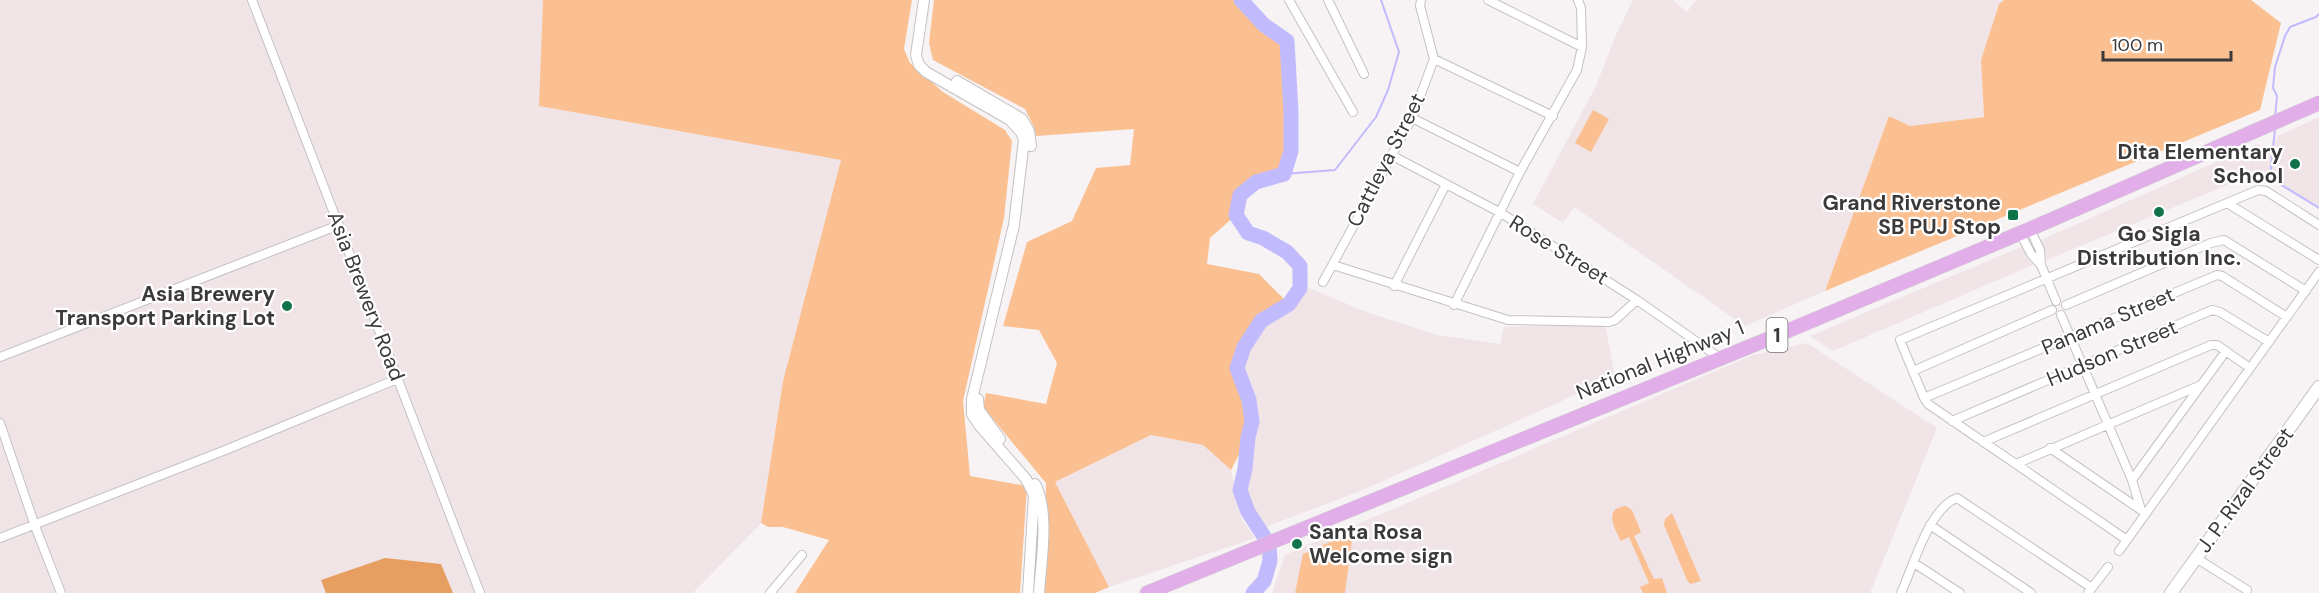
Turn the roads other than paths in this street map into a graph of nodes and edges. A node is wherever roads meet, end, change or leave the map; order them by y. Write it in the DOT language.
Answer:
graph roads {
  1 [pos="252,0"];
  2 [pos="924,0"];
  3 [pos="1289,0"];
  4 [pos="1329,0"];
  5 [pos="1421,0"];
  6 [pos="1488,0"];
  7 [pos="1578,0"];
  8 [pos="1582,47"];
  9 [pos="1434,59"];
  10 [pos="1364,74"];
  11 [pos="2319,103"];
  12 [pos="1353,112"];
  13 [pos="1553,116"];
  14 [pos="1412,118"];
  15 [pos="1391,155"];
  16 [pos="1520,172"];
  17 [pos="1446,184"];
  18 [pos="2227,203"];
  19 [pos="1501,213"];
  20 [pos="339,225"];
  21 [pos="2319,225"];
  22 [pos="2025,231"];
  23 [pos="2319,260"];
  24 [pos="1333,265"];
  25 [pos="2319,273"];
  26 [pos="2047,279"];
  27 [pos="1323,282"];
  28 [pos="1394,286"];
  29 [pos="2306,291"];
  30 [pos="1637,300"];
  31 [pos="1454,305"];
  32 [pos="2066,305"];
  33 [pos="2054,306"];
  34 [pos="2061,315"];
  35 [pos="2287,317"];
  36 [pos="2069,337"];
  37 [pos="2269,342"];
  38 [pos="2226,351"];
  39 [pos="0,357"];
  40 [pos="1720,358"];
  41 [pos="2083,365"];
  42 [pos="2250,368"];
  43 [pos="1912,371"];
  44 [pos="397,379"];
  45 [pos="2201,385"];
  46 [pos="2319,387"];
  47 [pos="2095,394"];
  48 [pos="1924,398"];
  49 [pos="1952,422"];
  50 [pos="0,423"];
  51 [pos="2108,425"];
  52 [pos="1983,442"];
  53 [pos="2050,448"];
  54 [pos="2016,464"];
  55 [pos="2132,480"];
  56 [pos="2144,512"];
  57 [pos="1930,525"];
  58 [pos="34,526"];
  59 [pos="0,538"];
  60 [pos="2127,540"];
  61 [pos="2119,551"];
  62 [pos="802,555"];
  63 [pos="2196,558"];
  64 [pos="1914,563"];
  65 [pos="2108,567"];
  66 [pos="1035,572"];
  67 [pos="2247,590"];
  68 [pos="2090,591"];
  69 [pos="61,593"];
  70 [pos="480,593"];
  71 [pos="770,593"];
  72 [pos="1028,593"];
  73 [pos="1039,593"];
  74 [pos="1147,593"];
  75 [pos="1901,593"];
  76 [pos="1960,593"];
  77 [pos="2031,593"];
  78 [pos="2171,593"];
  1 -- 20 [label="street, Asia Brewery Road"];
  2 -- 66 [label="street"];
  3 -- 12 [label="street"];
  4 -- 10 [label="street"];
  5 -- 9 [label="street"];
  6 -- 8 [label="street"];
  7 -- 8 [label="street"];
  8 -- 13 [label="street"];
  9 -- 13 [label="street"];
  9 -- 14 [label="street, Cattleya Street"];
  11 -- 22 [label="highway, National Highway 1 / 1"];
  13 -- 16 [label="street"];
  14 -- 15 [label="street, Cattleya Street"];
  14 -- 16 [label="street"];
  15 -- 17 [label="street, Rose Street"];
  15 -- 24 [label="street, Cattleya Street"];
  16 -- 19 [label="street"];
  17 -- 19 [label="street, Rose Street"];
  17 -- 28 [label="street"];
  18 -- 21 [label="street"];
  18 -- 23 [label="street"];
  18 -- 26 [label="street"];
  19 -- 30 [label="street, Rose Street"];
  19 -- 31 [label="street"];
  20 -- 39 [label="street"];
  20 -- 44 [label="street, Asia Brewery Road"];
  22 -- 26 [label="street"];
  22 -- 40 [label="highway, National Highway 1 / 1"];
  24 -- 27 [label="street, Cattleya Street"];
  24 -- 28 [label="street"];
  25 -- 29 [label="street"];
  26 -- 33 [label="street"];
  26 -- 43 [label="street"];
  28 -- 31 [label="street"];
  29 -- 32 [label="street"];
  29 -- 35 [label="street"];
  30 -- 31 [label="street"];
  30 -- 40 [label="street, Rose Street"];
  32 -- 33 [label="street"];
  32 -- 34 [label="street"];
  33 -- 34 [label="street"];
  33 -- 43 [label="street"];
  34 -- 36 [label="street"];
  35 -- 36 [label="street, Panama Street"];
  35 -- 37 [label="street"];
  36 -- 41 [label="street"];
  36 -- 48 [label="street, Panama Street"];
  37 -- 41 [label="street, Hudson Street"];
  37 -- 42 [label="street"];
  38 -- 42 [label="street"];
  38 -- 45 [label="street"];
  38 -- 47 [label="street"];
  40 -- 74 [label="highway, National Highway 1 / 1"];
  41 -- 47 [label="street"];
  41 -- 49 [label="street, Hudson Street"];
  42 -- 56 [label="street"];
  43 -- 48 [label="street"];
  44 -- 58 [label="street"];
  44 -- 70 [label="street, Asia Brewery Road"];
  45 -- 51 [label="street"];
  45 -- 55 [label="street"];
  46 -- 63 [label="main road, J. P. Rizal Street"];
  47 -- 51 [label="street"];
  47 -- 52 [label="street"];
  48 -- 49 [label="street"];
  49 -- 52 [label="street"];
  50 -- 58 [label="street"];
  51 -- 53 [label="street"];
  51 -- 55 [label="street"];
  52 -- 54 [label="street"];
  53 -- 54 [label="street"];
  53 -- 56 [label="street"];
  54 -- 60 [label="street"];
  55 -- 56 [label="street"];
  56 -- 60 [label="street"];
  57 -- 64 [label="street"];
  57 -- 68 [label="street"];
  57 -- 77 [label="street"];
  58 -- 59 [label="street"];
  58 -- 69 [label="street"];
  60 -- 61 [label="street"];
  62 -- 71 [label="street"];
  63 -- 67 [label="street"];
  63 -- 78 [label="main road, J. P. Rizal Street"];
  64 -- 75 [label="street"];
  64 -- 76 [label="street"];
  65 -- 68 [label="street"];
  66 -- 72 [label="street"];
  66 -- 73 [label="street"];
}
